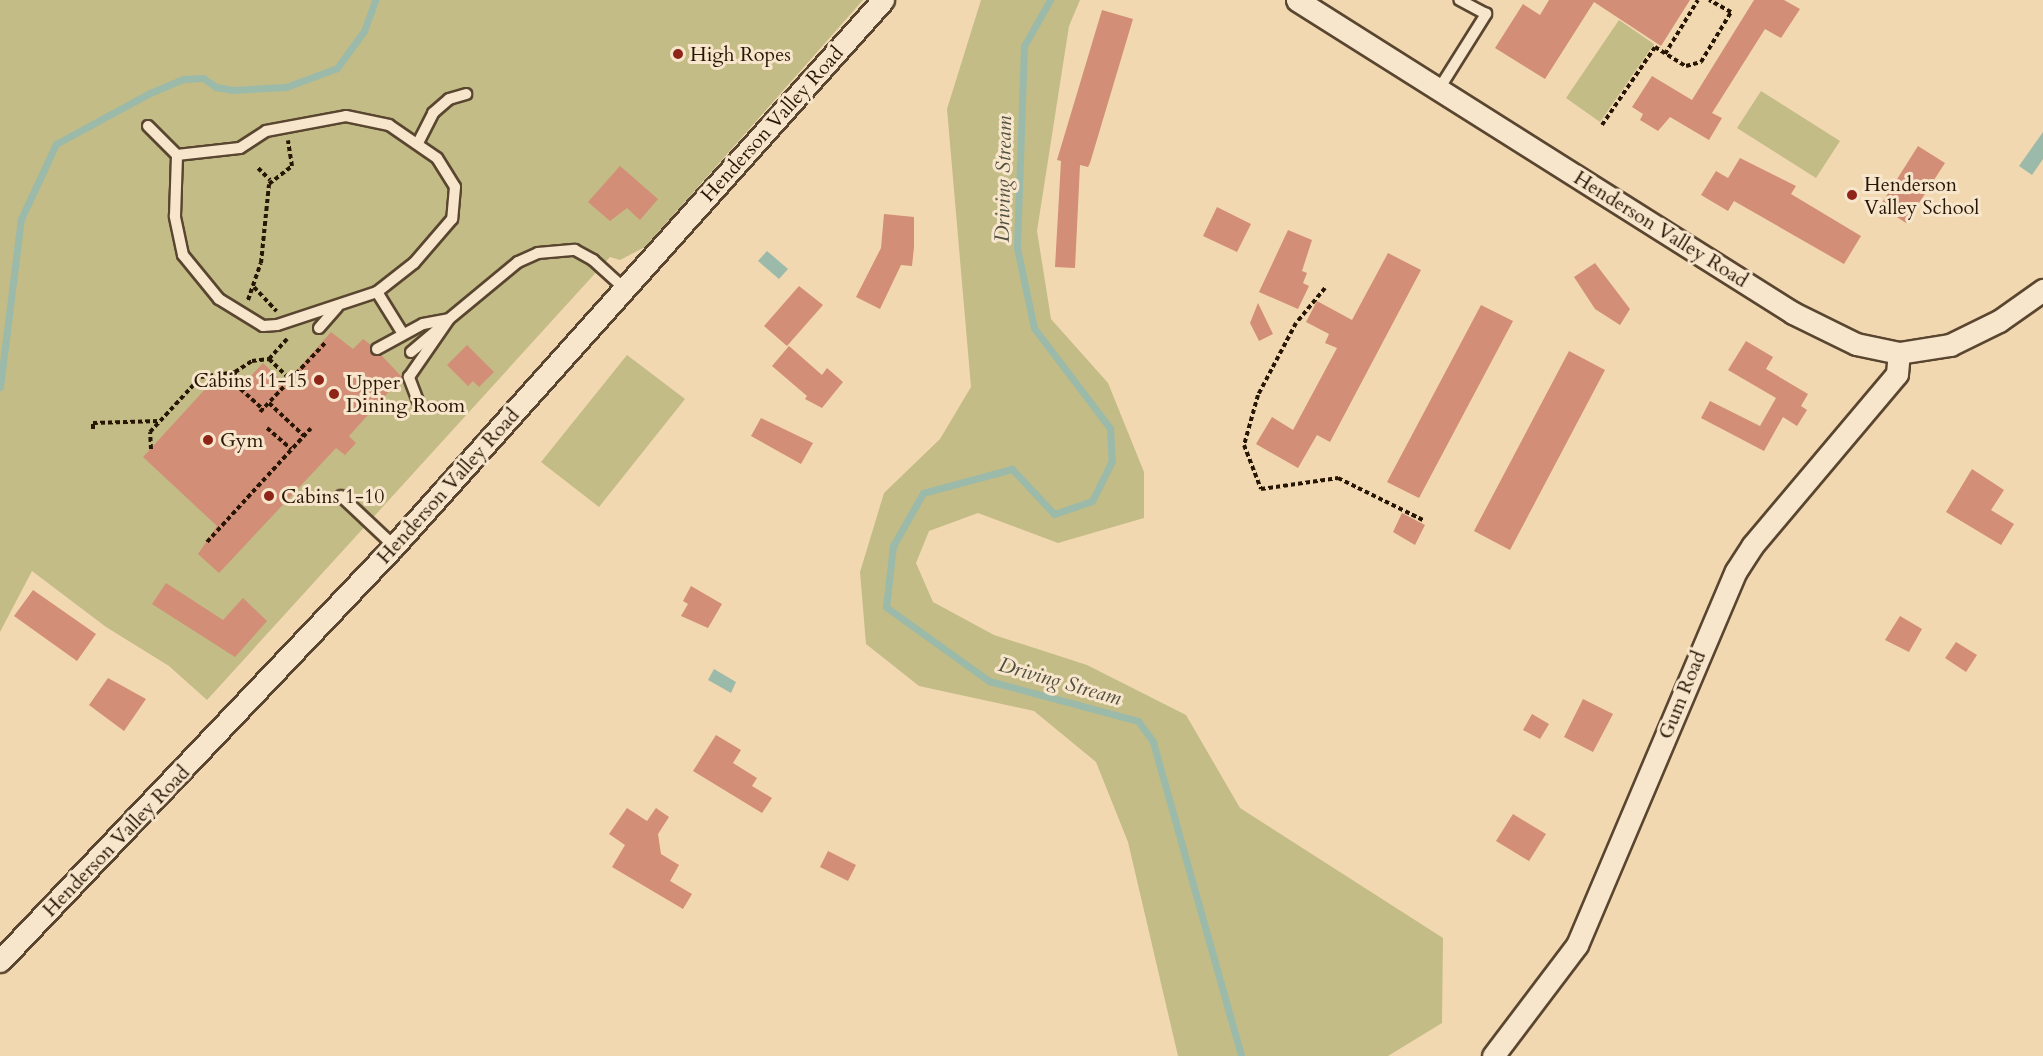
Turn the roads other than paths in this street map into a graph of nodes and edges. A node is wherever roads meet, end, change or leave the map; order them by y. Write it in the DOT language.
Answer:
graph roads {
  1 [pos="883,0"];
  2 [pos="1297,0"];
  3 [pos="1460,0"];
  4 [pos="1439,89"];
  5 [pos="466,94"];
  6 [pos="148,126"];
  7 [pos="418,143"];
  8 [pos="177,155"];
  9 [pos="625,289"];
  10 [pos="2043,290"];
  11 [pos="377,292"];
  12 [pos="337,307"];
  13 [pos="450,319"];
  14 [pos="319,328"];
  15 [pos="404,334"];
  16 [pos="376,349"];
  17 [pos="411,352"];
  18 [pos="1899,354"];
  19 [pos="418,401"];
  20 [pos="340,496"];
  21 [pos="394,546"];
  22 [pos="0,961"];
  23 [pos="1492,1056"];
  1 -- 9 [label="street, Henderson Valley Road"];
  2 -- 4 [label="street, Henderson Valley Road"];
  3 -- 4 [label="lane"];
  4 -- 18 [label="street, Henderson Valley Road"];
  5 -- 7 [label="lane"];
  6 -- 8 [label="lane"];
  7 -- 8 [label="lane"];
  7 -- 11 [label="lane"];
  8 -- 12 [label="lane"];
  9 -- 13 [label="lane"];
  9 -- 21 [label="street, Henderson Valley Road"];
  10 -- 18 [label="street, Henderson Valley Road"];
  11 -- 12 [label="lane"];
  11 -- 15 [label="lane"];
  12 -- 14 [label="lane"];
  13 -- 15 [label="lane"];
  13 -- 17 [label="lane"];
  13 -- 19 [label="lane"];
  15 -- 16 [label="lane"];
  18 -- 23 [label="street, Gum Road"];
  20 -- 21 [label="lane"];
  21 -- 22 [label="street, Henderson Valley Road"];
}
